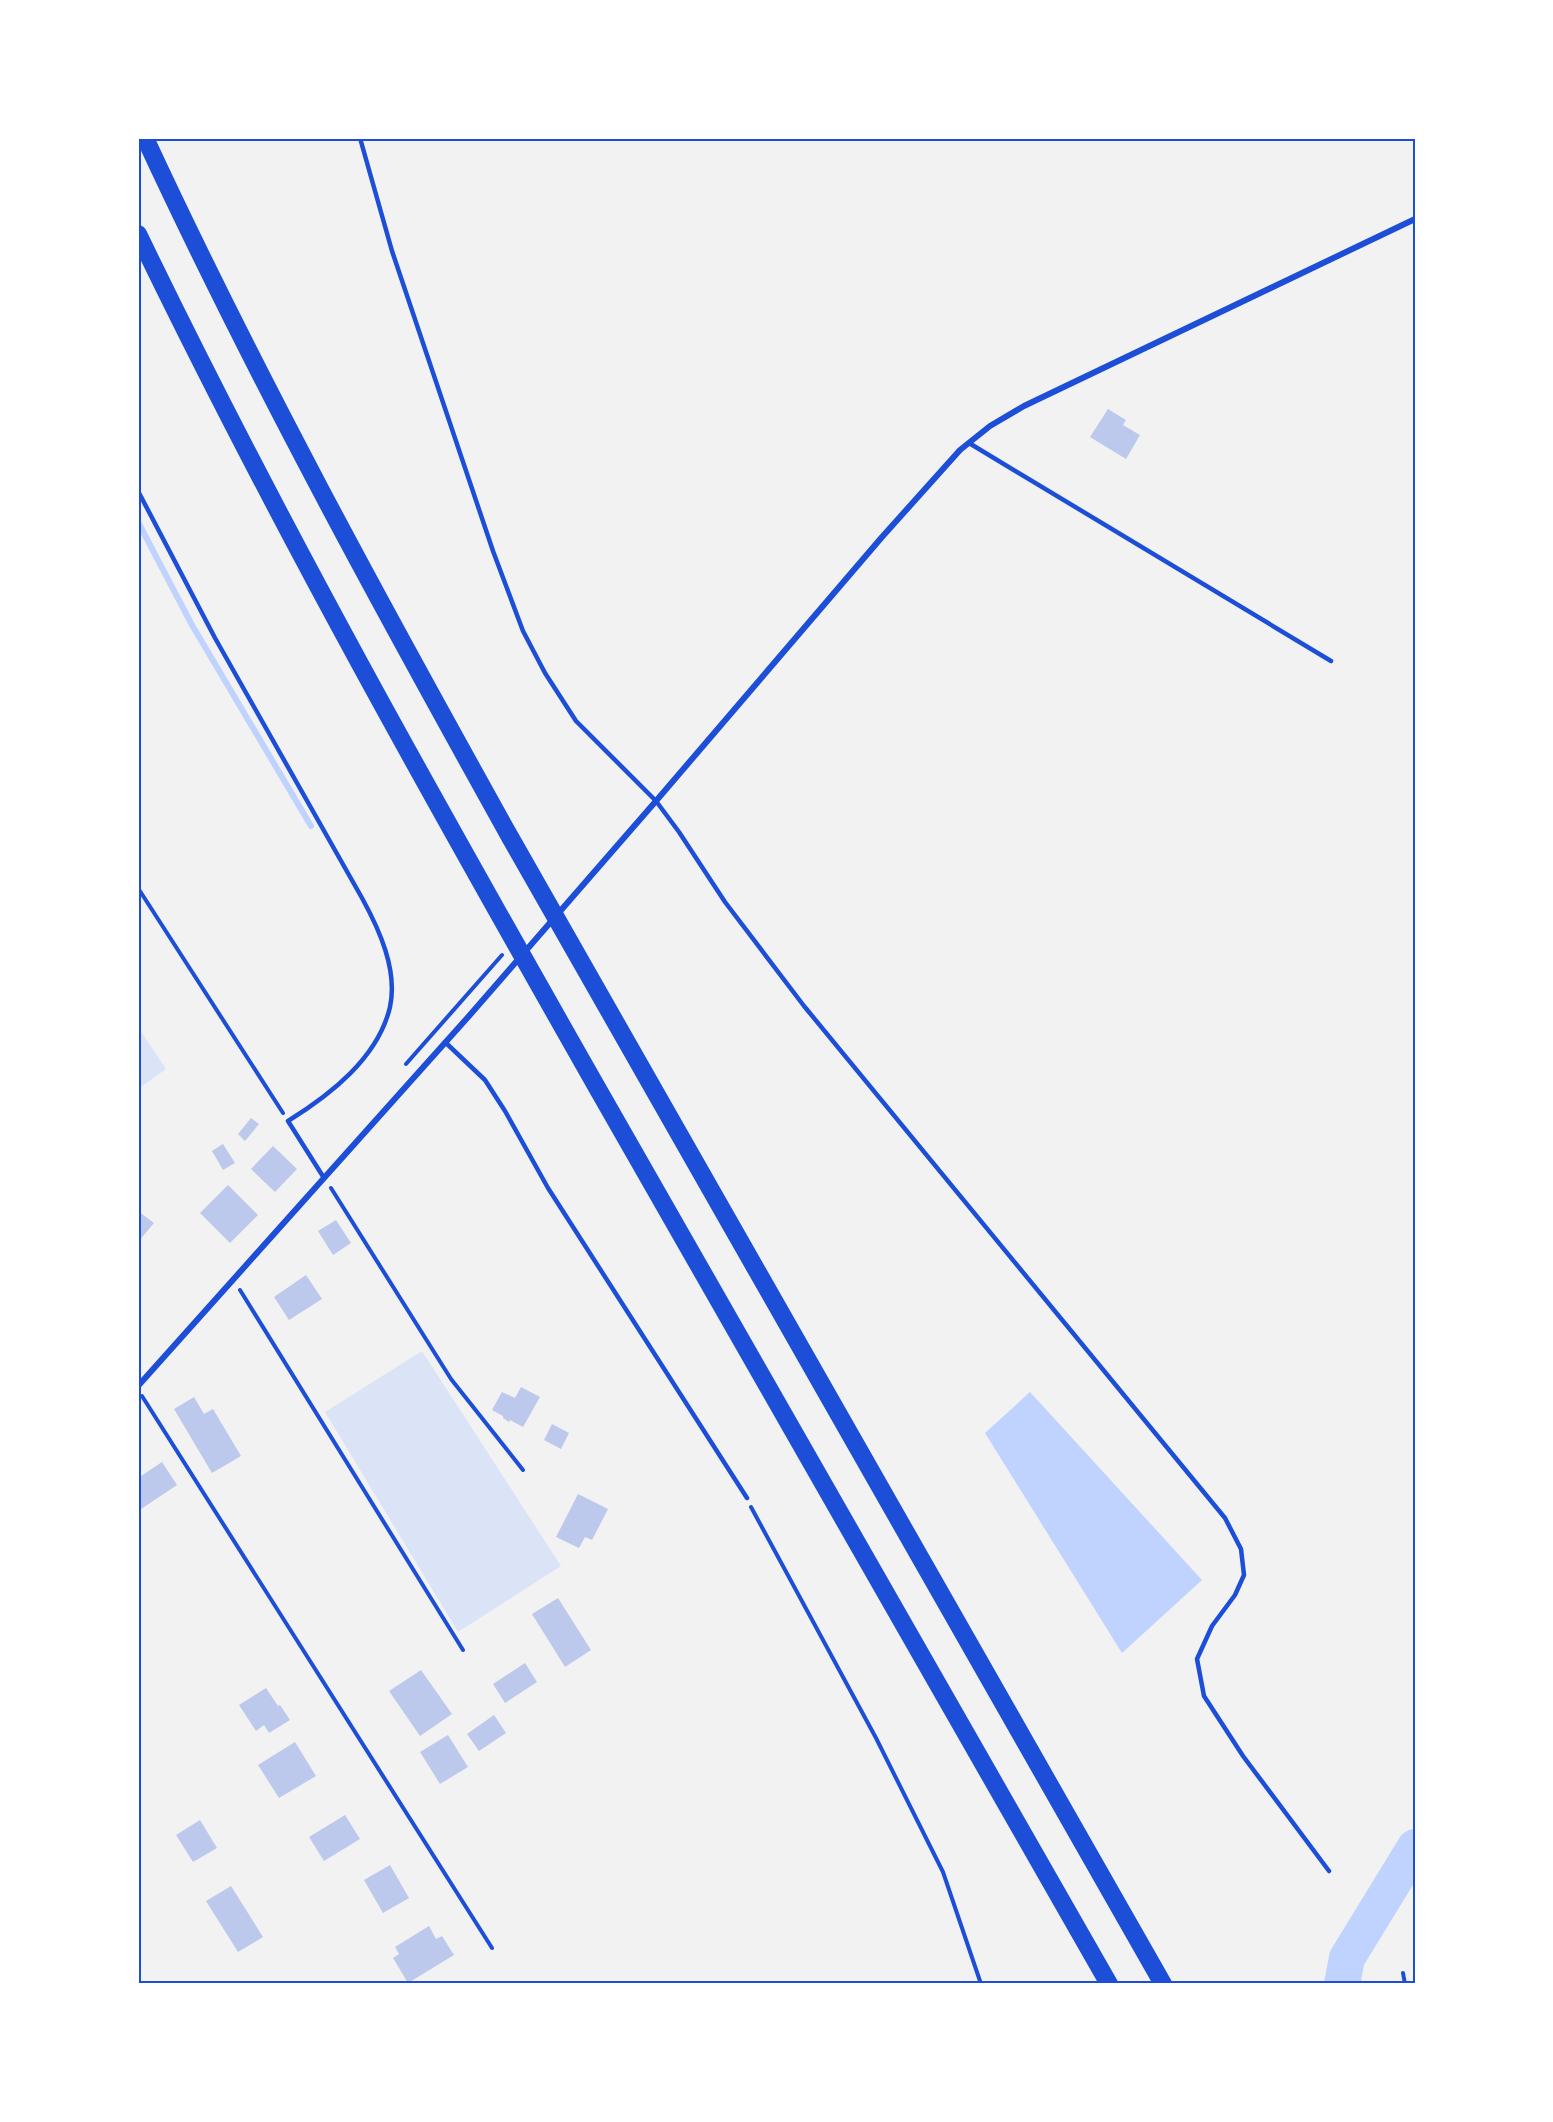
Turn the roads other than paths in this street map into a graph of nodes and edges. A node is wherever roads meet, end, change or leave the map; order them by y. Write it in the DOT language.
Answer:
graph roads {
  1 [pos="145,138"];
  2 [pos="360,138"];
  3 [pos="1415,219"];
  4 [pos="138,234"];
  5 [pos="969,443"];
  6 [pos="138,491"];
  7 [pos="1331,660"];
  8 [pos="656,801"];
  9 [pos="445,1042"];
  10 [pos="324,1178"];
  11 [pos="138,1388"];
  12 [pos="747,1498"];
  13 [pos="1329,1871"];
  14 [pos="1109,1984"];
  15 [pos="1163,1984"];
  1 -- 15 [label="highway"];
  2 -- 8 [label="lane"];
  3 -- 5 [label="street"];
  4 -- 14 [label="highway"];
  5 -- 7 [label="lane"];
  5 -- 8 [label="street"];
  6 -- 10 [label="lane"];
  8 -- 9 [label="street"];
  8 -- 13 [label="lane"];
  9 -- 10 [label="street"];
  9 -- 12 [label="lane"];
  10 -- 11 [label="street"];
}
